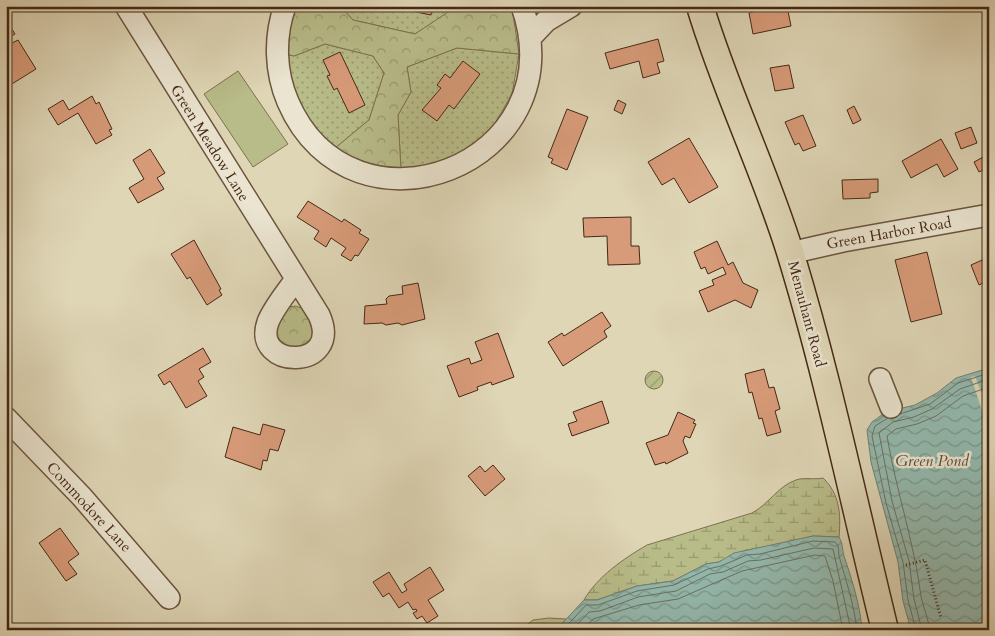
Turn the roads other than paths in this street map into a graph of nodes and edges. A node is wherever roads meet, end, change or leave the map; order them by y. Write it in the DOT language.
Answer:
graph roads {
  1 [pos="126,6"];
  2 [pos="285,6"];
  3 [pos="522,6"];
  4 [pos="570,6"];
  5 [pos="700,6"];
  6 [pos="530,38"];
  7 [pos="989,215"];
  8 [pos="790,252"];
  9 [pos="296,279"];
  10 [pos="880,379"];
  11 [pos="891,407"];
  12 [pos="6,418"];
  13 [pos="169,598"];
  14 [pos="885,630"];
  1 -- 9 [label="street, Green Meadow Lane"];
  2 -- 6 [label="street"];
  3 -- 6 [label="street"];
  4 -- 6 [label="street"];
  5 -- 8 [label="main road, Menauhant Road"];
  7 -- 8 [label="street, Green Harbor Road"];
  8 -- 14 [label="main road, Menauhant Road"];
  10 -- 11 [label="street"];
  12 -- 13 [label="street, Commodore Lane"];
}
